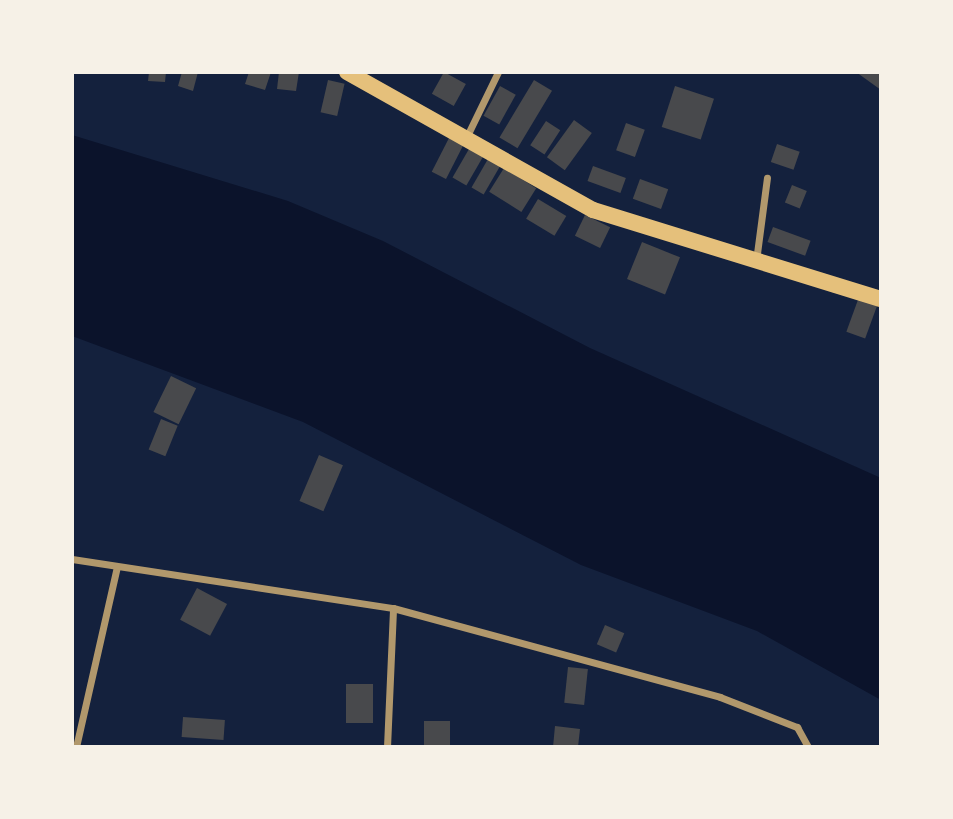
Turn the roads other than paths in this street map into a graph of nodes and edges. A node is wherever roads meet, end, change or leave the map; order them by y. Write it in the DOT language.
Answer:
graph roads {
  1 [pos="347,72"];
  2 [pos="498,72"];
  3 [pos="466,138"];
  4 [pos="767,178"];
  5 [pos="755,263"];
  6 [pos="881,299"];
  7 [pos="72,559"];
  8 [pos="117,567"];
  9 [pos="393,608"];
  10 [pos="76,747"];
  11 [pos="387,747"];
  12 [pos="808,747"];
  1 -- 3 [label="main road"];
  2 -- 3 [label="street"];
  3 -- 5 [label="main road"];
  4 -- 5 [label="street"];
  5 -- 6 [label="main road"];
  7 -- 8 [label="street"];
  8 -- 9 [label="street"];
  8 -- 10 [label="street"];
  9 -- 11 [label="street"];
  9 -- 12 [label="street"];
}
